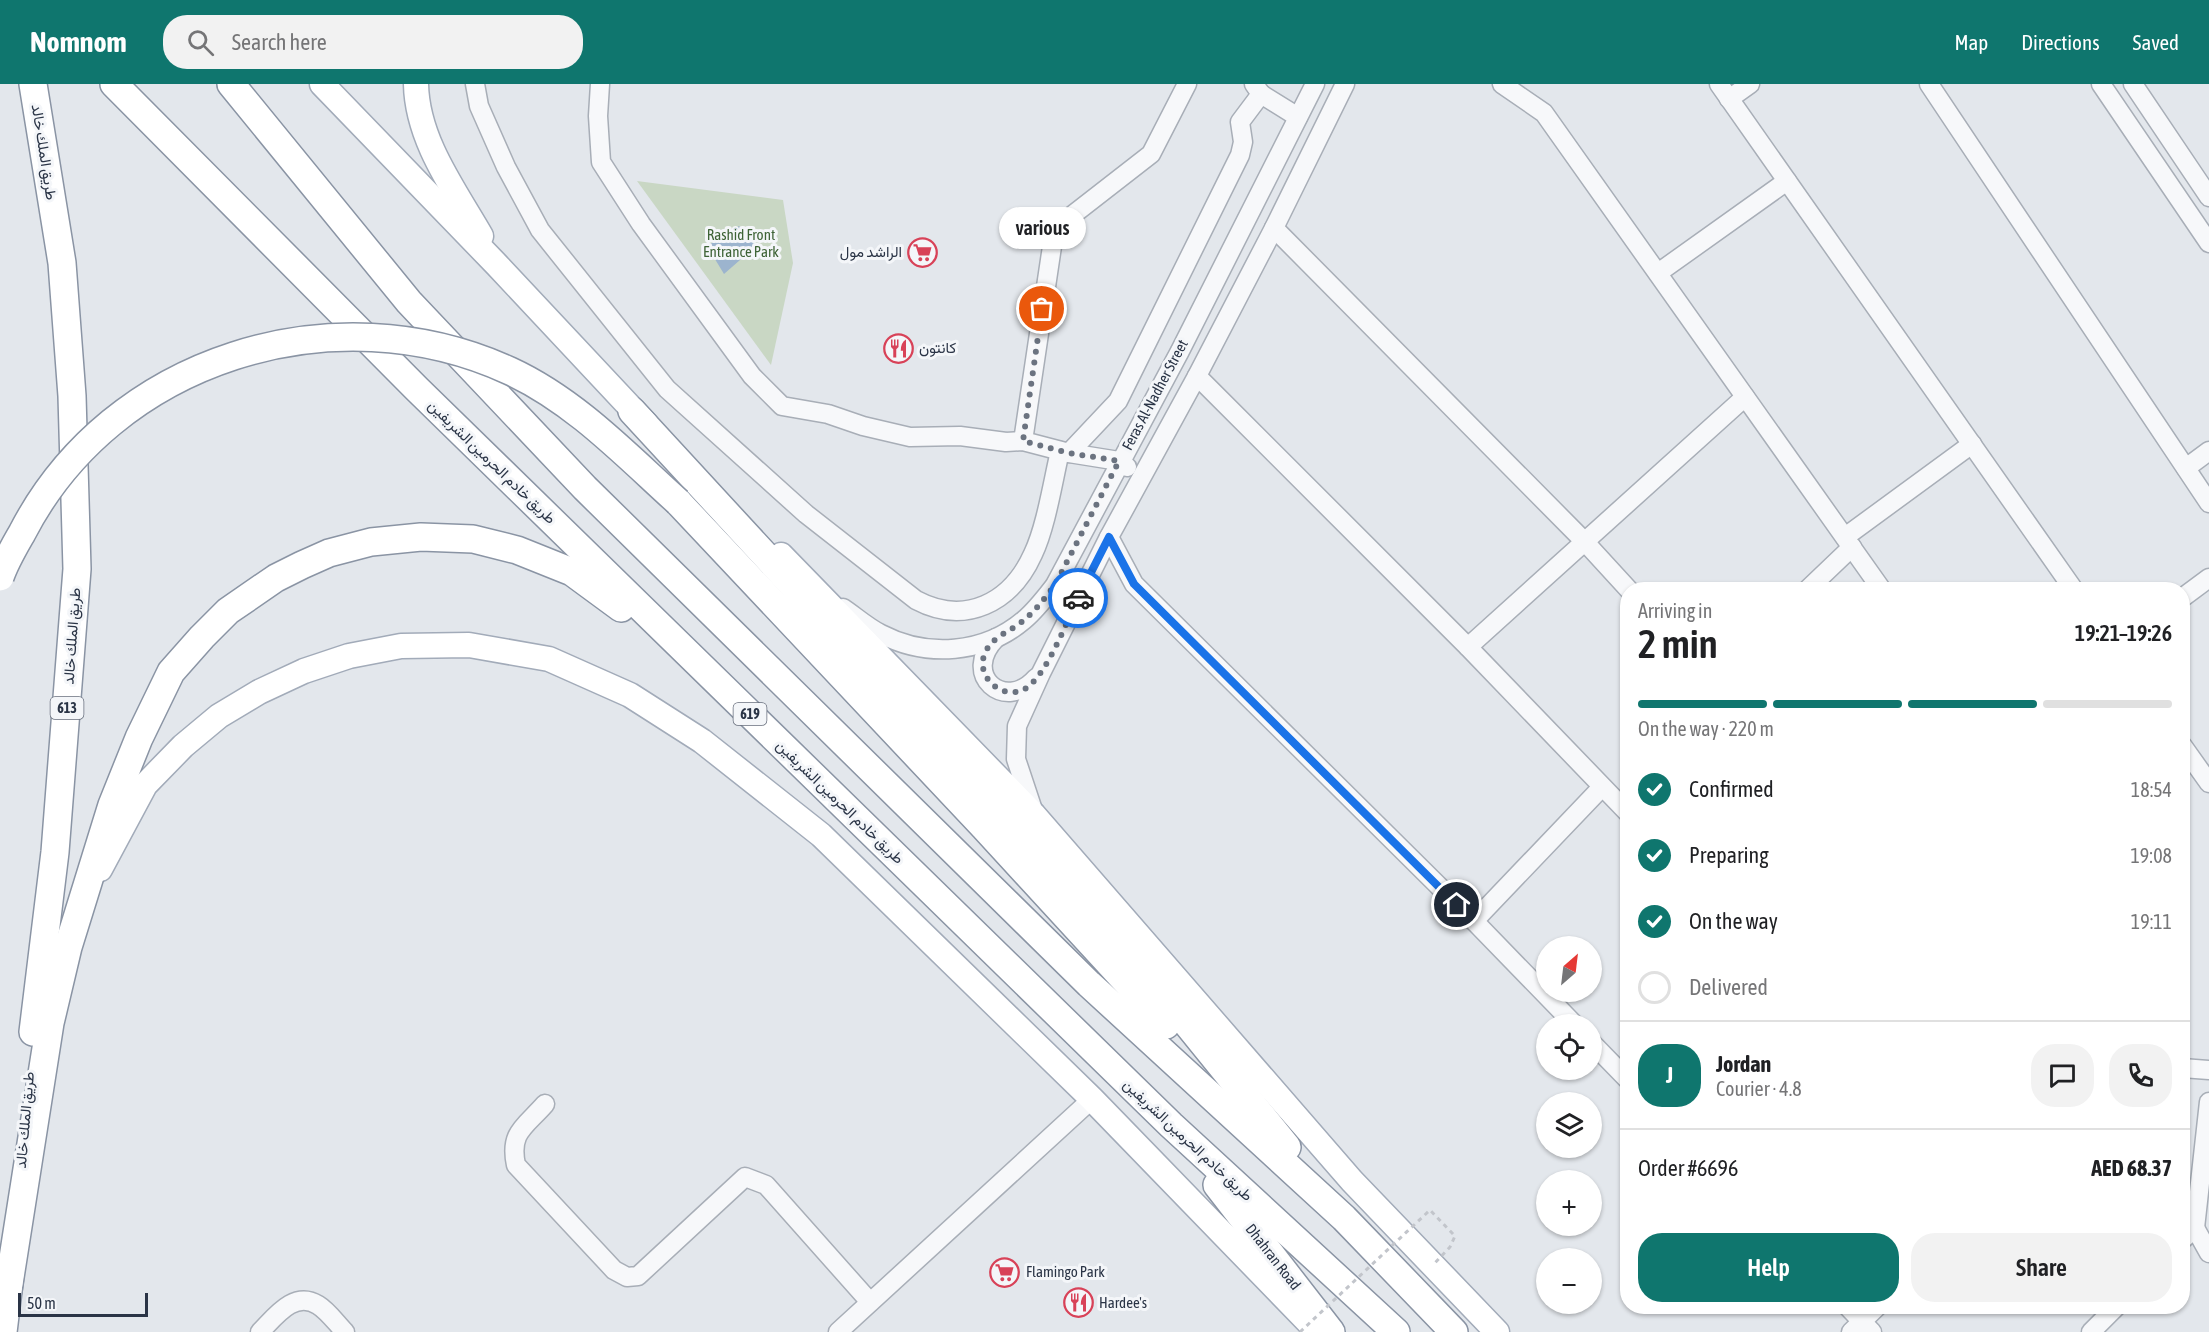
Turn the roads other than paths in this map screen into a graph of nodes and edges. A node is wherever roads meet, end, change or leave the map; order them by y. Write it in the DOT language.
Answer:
graph roads {
  1 [pos="33,84"];
  2 [pos="114,84"];
  3 [pos="231,84"];
  4 [pos="322,84"];
  5 [pos="416,84"];
  6 [pos="475,84"];
  7 [pos="600,84"];
  8 [pos="1187,84"];
  9 [pos="1315,84"];
  10 [pos="1345,84"];
  11 [pos="1502,84"];
  12 [pos="1719,84"];
  13 [pos="1750,84"];
  14 [pos="1929,84"];
  15 [pos="2101,84"];
  16 [pos="2133,84"];
  17 [pos="1257,89"];
  18 [pos="1729,99"];
  19 [pos="1298,117"];
  20 [pos="1787,181"];
  21 [pos="2209,197"];
  22 [pos="1274,228"];
  23 [pos="2209,243"];
  24 [pos="497,265"];
  25 [pos="1658,273"];
  26 [pos="1197,376"];
  27 [pos="1745,397"];
  28 [pos="632,411"];
  29 [pos="1023,441"];
  30 [pos="1972,444"];
  31 [pos="2209,451"];
  32 [pos="1064,452"];
  33 [pos="1119,461"];
  34 [pos="2186,468"];
  35 [pos="1140,477"];
  36 [pos="2209,503"];
  37 [pos="1109,537"];
  38 [pos="1585,542"];
  39 [pos="1848,542"];
  40 [pos="0,578"];
  41 [pos="2209,578"];
  42 [pos="1622,582"];
  43 [pos="1814,582"];
  44 [pos="1876,582"];
  45 [pos="2068,582"];
  46 [pos="816,589"];
  47 [pos="2190,592"];
  48 [pos="996,638"];
  49 [pos="1468,647"];
  50 [pos="1041,673"];
  51 [pos="751,715"];
  52 [pos="2190,756"];
  53 [pos="2209,783"];
  54 [pos="1602,787"];
  55 [pos="1620,805"];
  56 [pos="1034,815"];
  57 [pos="80,906"];
  58 [pos="1474,921"];
  59 [pos="1564,1014"];
  60 [pos="1602,1053"];
  61 [pos="2190,1069"];
  62 [pos="2209,1070"];
  63 [pos="1620,1072"];
  64 [pos="1092,1099"];
  65 [pos="2209,1102"];
  66 [pos="545,1104"];
  67 [pos="1170,1125"];
  68 [pos="1344,1218"];
  69 [pos="2190,1227"];
  70 [pos="2190,1235"];
  71 [pos="2209,1253"];
  72 [pos="8,1290"];
  73 [pos="870,1302"];
  74 [pos="1853,1314"];
  75 [pos="1872,1314"];
  76 [pos="2109,1314"];
  77 [pos="1862,1328"];
  78 [pos="3,1332"];
  79 [pos="260,1332"];
  80 [pos="345,1332"];
  81 [pos="838,1332"];
  82 [pos="1318,1332"];
  83 [pos="1331,1332"];
  84 [pos="1396,1332"];
  85 [pos="1454,1332"];
  86 [pos="1497,1332"];
  87 [pos="2091,1332"];
  1 -- 72 [label="highway, طريق الملك خالد / 613"];
  2 -- 51 [label="highway, طريق خادم الحرمين الشريفين / 619"];
  3 -- 68 [label="highway"];
  4 -- 24 [label="main road"];
  5 -- 24 [label="main road"];
  6 -- 32 [label="street"];
  7 -- 29 [label="street"];
  8 -- 29 [label="street"];
  9 -- 19 [label="street, Feras Al-Nadher Street"];
  10 -- 22 [label="street, Feras Al-Nadher Street"];
  11 -- 25 [label="street"];
  12 -- 18 [label="street"];
  13 -- 18 [label="street"];
  14 -- 34 [label="street"];
  15 -- 23 [label="street"];
  16 -- 21 [label="street"];
  17 -- 19 [label="street"];
  17 -- 32 [label="street"];
  18 -- 20 [label="street"];
  19 -- 33 [label="street, Feras Al-Nadher Street"];
  20 -- 25 [label="street"];
  20 -- 30 [label="street"];
  22 -- 26 [label="street, Feras Al-Nadher Street"];
  22 -- 38 [label="street"];
  24 -- 28 [label="main road"];
  25 -- 27 [label="street"];
  26 -- 35 [label="street, Feras Al-Nadher Street"];
  26 -- 49 [label="street"];
  27 -- 38 [label="street"];
  27 -- 39 [label="street"];
  28 -- 46 [label="main road"];
  28 -- 68 [label="highway"];
  29 -- 32 [label="street"];
  30 -- 39 [label="street"];
  30 -- 45 [label="street"];
  31 -- 34 [label="street"];
  32 -- 33 [label="street"];
  33 -- 35 [label="street"];
  33 -- 48 [label="street, Feras Al-Nadher Street"];
  34 -- 36 [label="street"];
  35 -- 37 [label="street, Feras Al-Nadher Street"];
  37 -- 50 [label="street, Feras Al-Nadher Street"];
  37 -- 58 [label="street"];
  38 -- 42 [label="street"];
  38 -- 49 [label="street"];
  39 -- 43 [label="street"];
  39 -- 44 [label="street"];
  40 -- 68 [label="highway, bridge"];
  41 -- 47 [label="street"];
  46 -- 48 [label="street, Feras Al-Nadher Street"];
  46 -- 56 [label="main road"];
  48 -- 50 [label="street"];
  49 -- 54 [label="street"];
  50 -- 56 [label="street, Feras Al-Nadher Street"];
  51 -- 57 [label="highway"];
  51 -- 67 [label="highway, طريق خادم الحرمين الشريفين / 619"];
  52 -- 53 [label="street"];
  54 -- 55 [label="street"];
  54 -- 58 [label="street"];
  56 -- 86 [label="main road"];
  57 -- 64 [label="main road"];
  57 -- 72 [label="highway"];
  58 -- 59 [label="street"];
  60 -- 63 [label="street"];
  61 -- 62 [label="street"];
  64 -- 73 [label="street"];
  64 -- 82 [label="main road"];
  65 -- 69 [label="street"];
  66 -- 73 [label="street"];
  67 -- 83 [label="highway, Dhahran Road"];
  67 -- 84 [label="highway, طريق خادم الحرمين الشريفين / 619"];
  68 -- 85 [label="highway"];
  70 -- 71 [label="street"];
  72 -- 78 [label="highway, طريق الملك خالد / 613"];
  73 -- 81 [label="street"];
  74 -- 77 [label="street"];
  75 -- 77 [label="street"];
  76 -- 87 [label="street"];
  79 -- 80 [label="street"];
}
